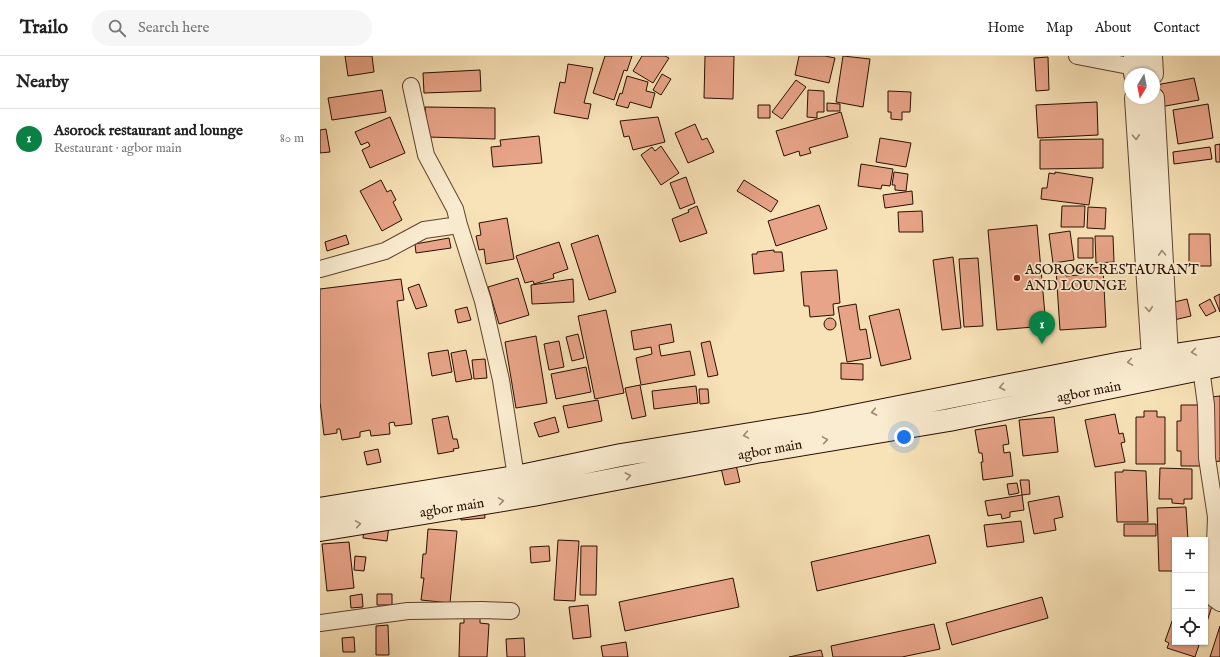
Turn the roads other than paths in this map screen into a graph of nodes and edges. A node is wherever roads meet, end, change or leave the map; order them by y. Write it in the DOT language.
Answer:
graph roads {
  1 [pos="1077,56"];
  2 [pos="1152,56"];
  3 [pos="1134,66"];
  4 [pos="1153,68"];
  5 [pos="411,86"];
  6 [pos="1135,104"];
  7 [pos="1154,104"];
  8 [pos="459,225"];
  9 [pos="320,269"];
  10 [pos="1220,348"];
  11 [pos="1210,366"];
  12 [pos="1161,367"];
  13 [pos="516,477"];
  14 [pos="320,510"];
  15 [pos="320,530"];
  16 [pos="1220,603"];
  17 [pos="511,612"];
  18 [pos="320,623"];
  1 -- 3 [label="street"];
  2 -- 4 [label="street"];
  5 -- 8 [label="street"];
  6 -- 12 [label="street, one-way"];
  12 -- 7 [label="street, one-way"];
  8 -- 9 [label="street"];
  8 -- 13 [label="street"];
  10 -- 12 [label="main road, agbor main, one-way"];
  11 -- 12 [label="main road, agbor main"];
  11 -- 16 [label="street"];
  12 -- 13 [label="main road, agbor main, one-way"];
  15 -- 12 [label="main road, agbor main, one-way"];
  13 -- 14 [label="main road, agbor main"];
  17 -- 18 [label="street"];
}
